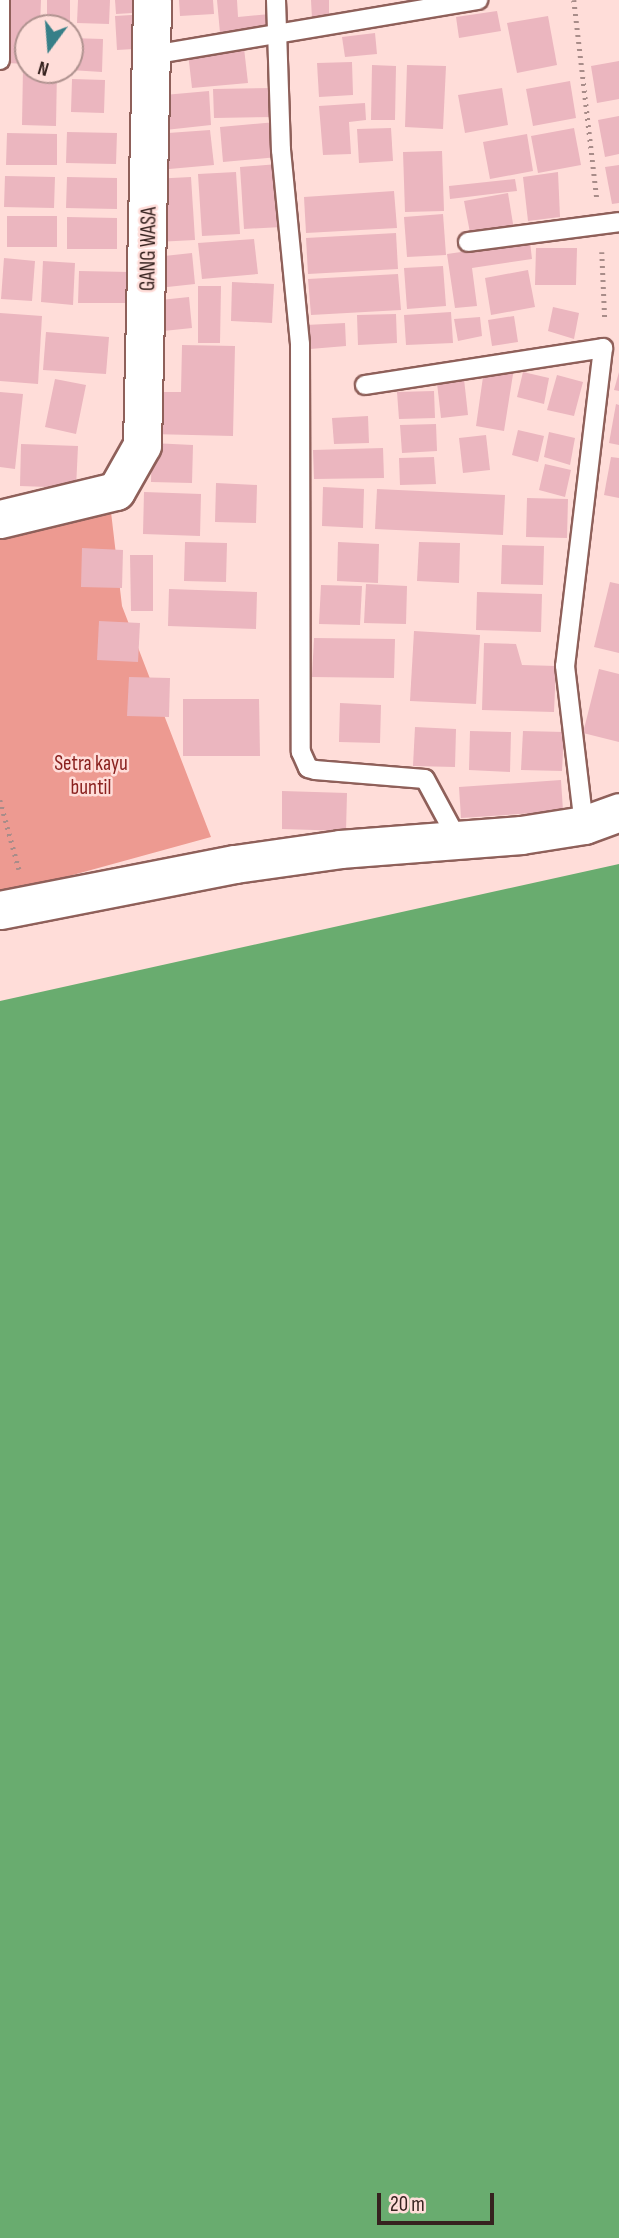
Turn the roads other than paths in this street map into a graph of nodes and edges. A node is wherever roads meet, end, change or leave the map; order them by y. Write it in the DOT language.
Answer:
graph roads {
  1 [pos="0,0"];
  2 [pos="152,0"];
  3 [pos="276,0"];
  4 [pos="478,0"];
  5 [pos="277,36"];
  6 [pos="152,55"];
  7 [pos="0,60"];
  8 [pos="619,222"];
  9 [pos="468,242"];
  10 [pos="365,385"];
  11 [pos="0,519"];
  12 [pos="619,812"];
  13 [pos="584,825"];
  14 [pos="458,840"];
  15 [pos="14,907"];
  1 -- 7 [label="lane"];
  2 -- 6 [label="street, GANG WASA"];
  3 -- 5 [label="lane"];
  4 -- 5 [label="lane"];
  5 -- 6 [label="lane"];
  5 -- 14 [label="lane"];
  6 -- 11 [label="street, GANG WASA"];
  8 -- 9 [label="lane"];
  10 -- 13 [label="lane"];
  12 -- 13 [label="street"];
  13 -- 14 [label="street"];
  14 -- 15 [label="street"];
}
